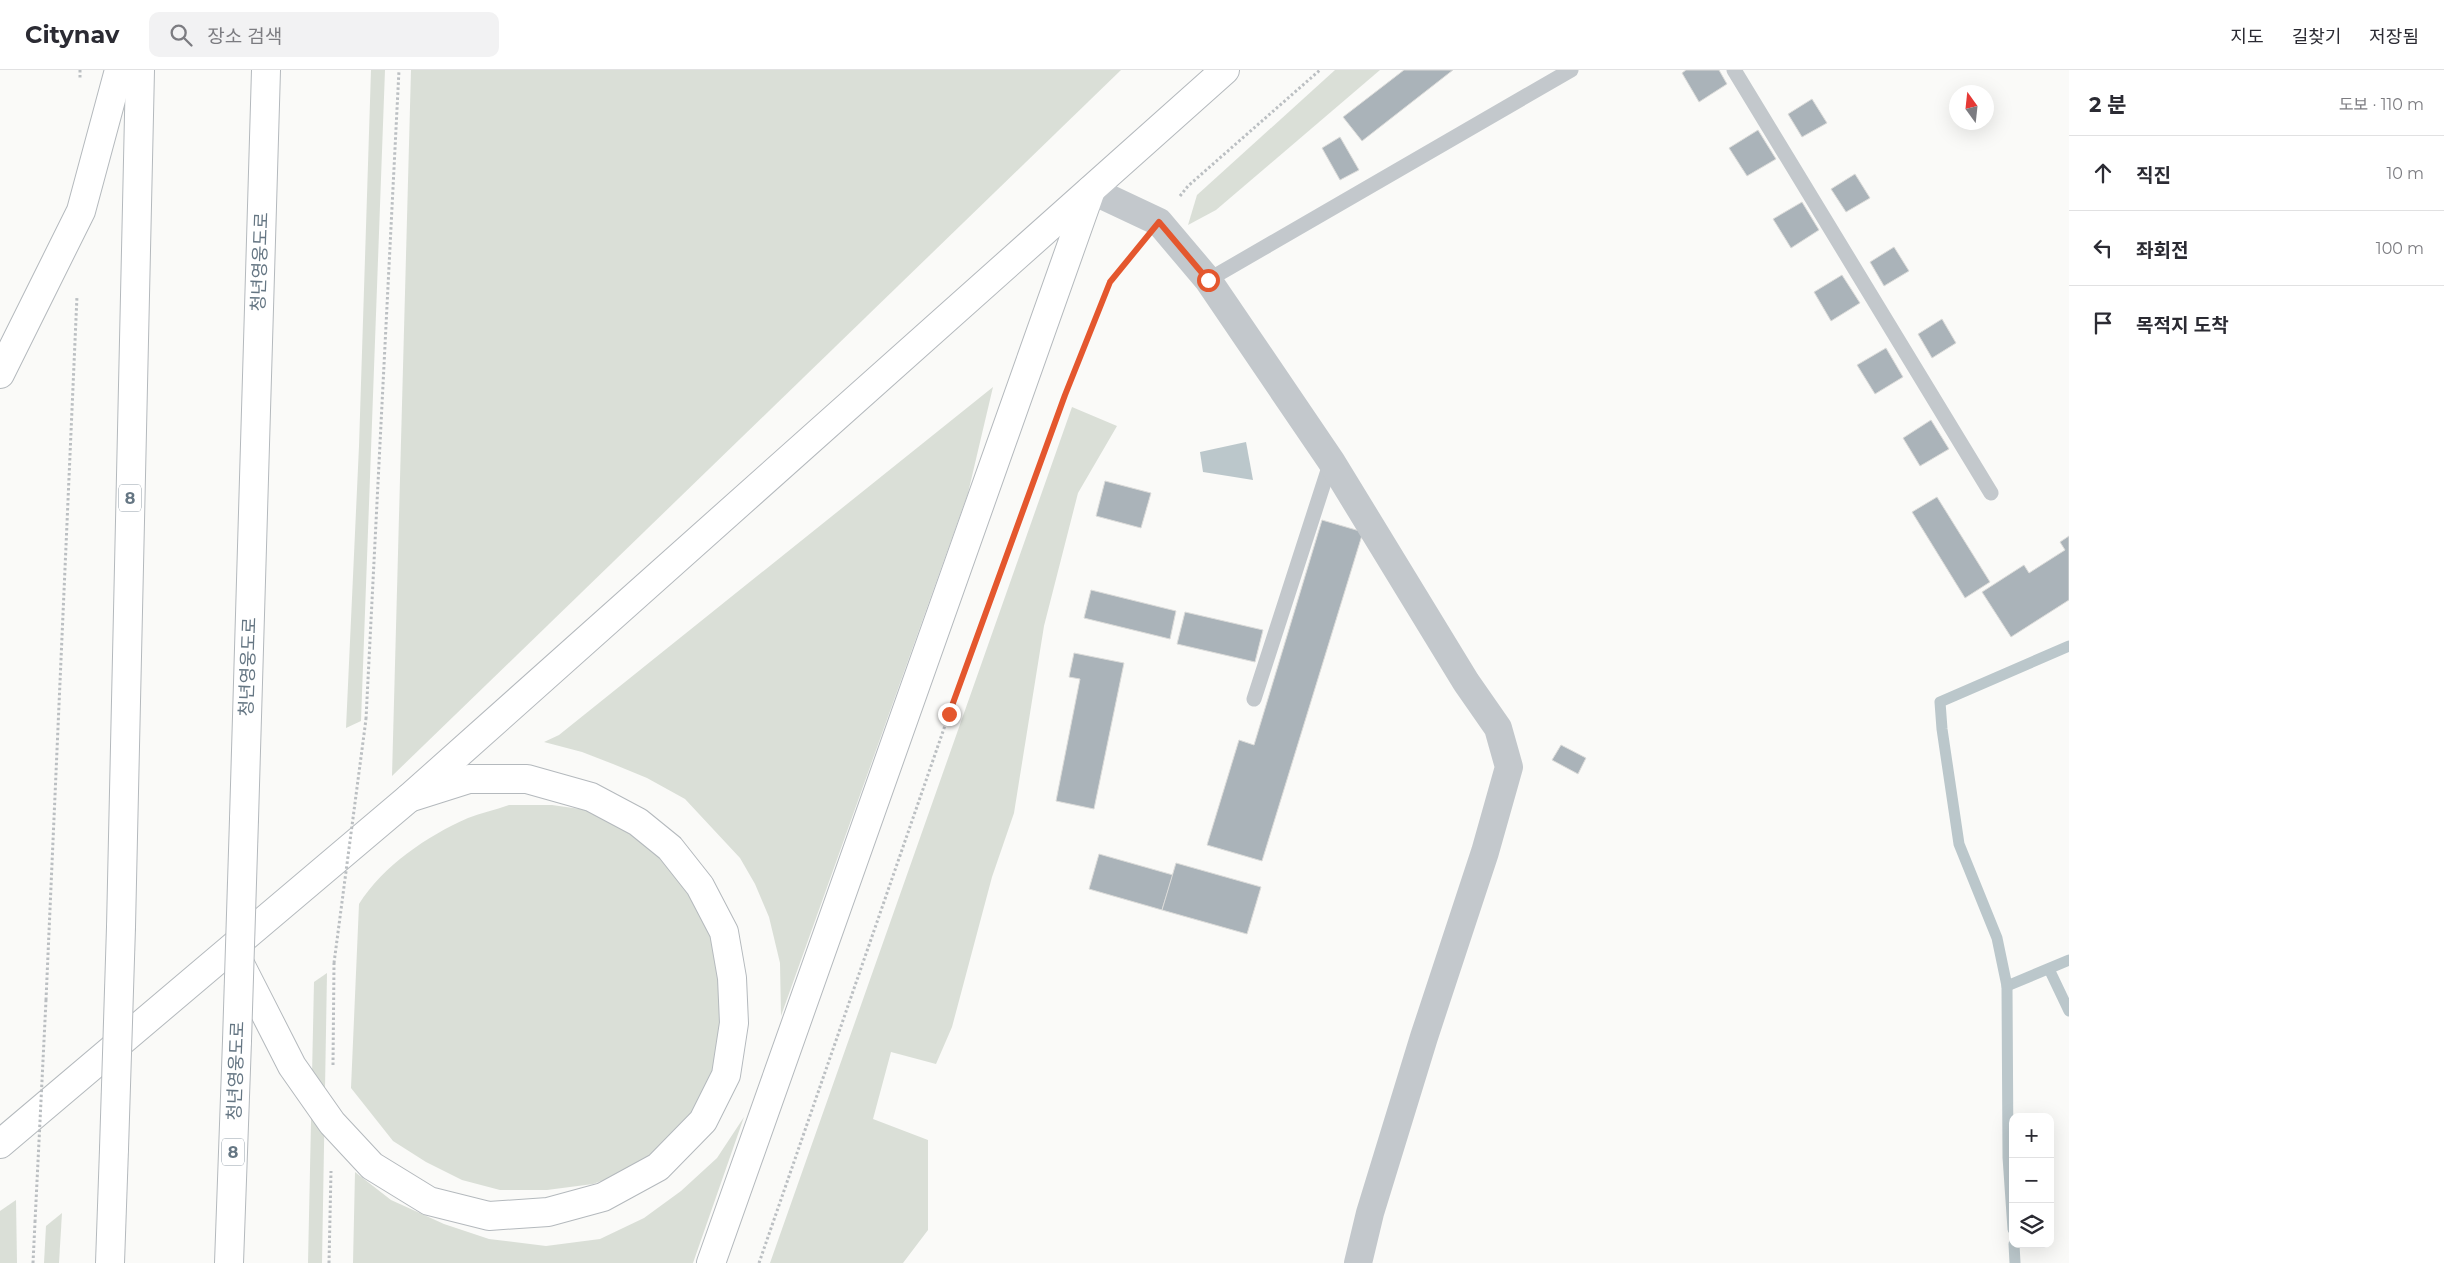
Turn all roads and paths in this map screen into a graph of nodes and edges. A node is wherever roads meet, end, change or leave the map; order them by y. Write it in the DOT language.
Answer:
graph roads {
  1 [pos="80,70"];
  2 [pos="120,70"];
  3 [pos="140,70"];
  4 [pos="266,70"];
  5 [pos="399,70"];
  6 [pos="1225,70"];
  7 [pos="1320,70"];
  8 [pos="1571,70"];
  9 [pos="1734,70"];
  10 [pos="80,89"];
  11 [pos="1091,190"];
  12 [pos="1159,222"];
  13 [pos="1208,280"];
  14 [pos="77,292"];
  15 [pos="0,374"];
  16 [pos="1331,461"];
  17 [pos="1990,493"];
  18 [pos="1254,699"];
  19 [pos="409,798"];
  20 [pos="239,962"];
  21 [pos="334,963"];
  22 [pos="0,1144"];
  23 [pos="33,1263"];
  24 [pos="110,1263"];
  25 [pos="229,1263"];
  26 [pos="710,1263"];
  27 [pos="759,1263"];
  28 [pos="1358,1263"];
  1 -- 10 [label="path"];
  2 -- 15 [label="highway"];
  3 -- 24 [label="highway, 8, bridge"];
  4 -- 20 [label="highway, 청년영웅도로 / 8, bridge"];
  5 -- 21 [label="path, bridge"];
  6 -- 11 [label="highway"];
  7 -- 12 [label="path"];
  8 -- 13 [label="lane"];
  9 -- 17 [label="lane"];
  11 -- 12 [label="street"];
  11 -- 19 [label="highway"];
  11 -- 26 [label="highway"];
  12 -- 13 [label="street"];
  12 -- 27 [label="path"];
  13 -- 16 [label="street"];
  14 -- 23 [label="path, bridge"];
  16 -- 18 [label="lane"];
  16 -- 28 [label="street"];
  19 -- 20 [label="highway"];
  19 -- 22 [label="highway"];
  20 -- 25 [label="highway, 청년영웅도로 / 8, bridge"];
}
